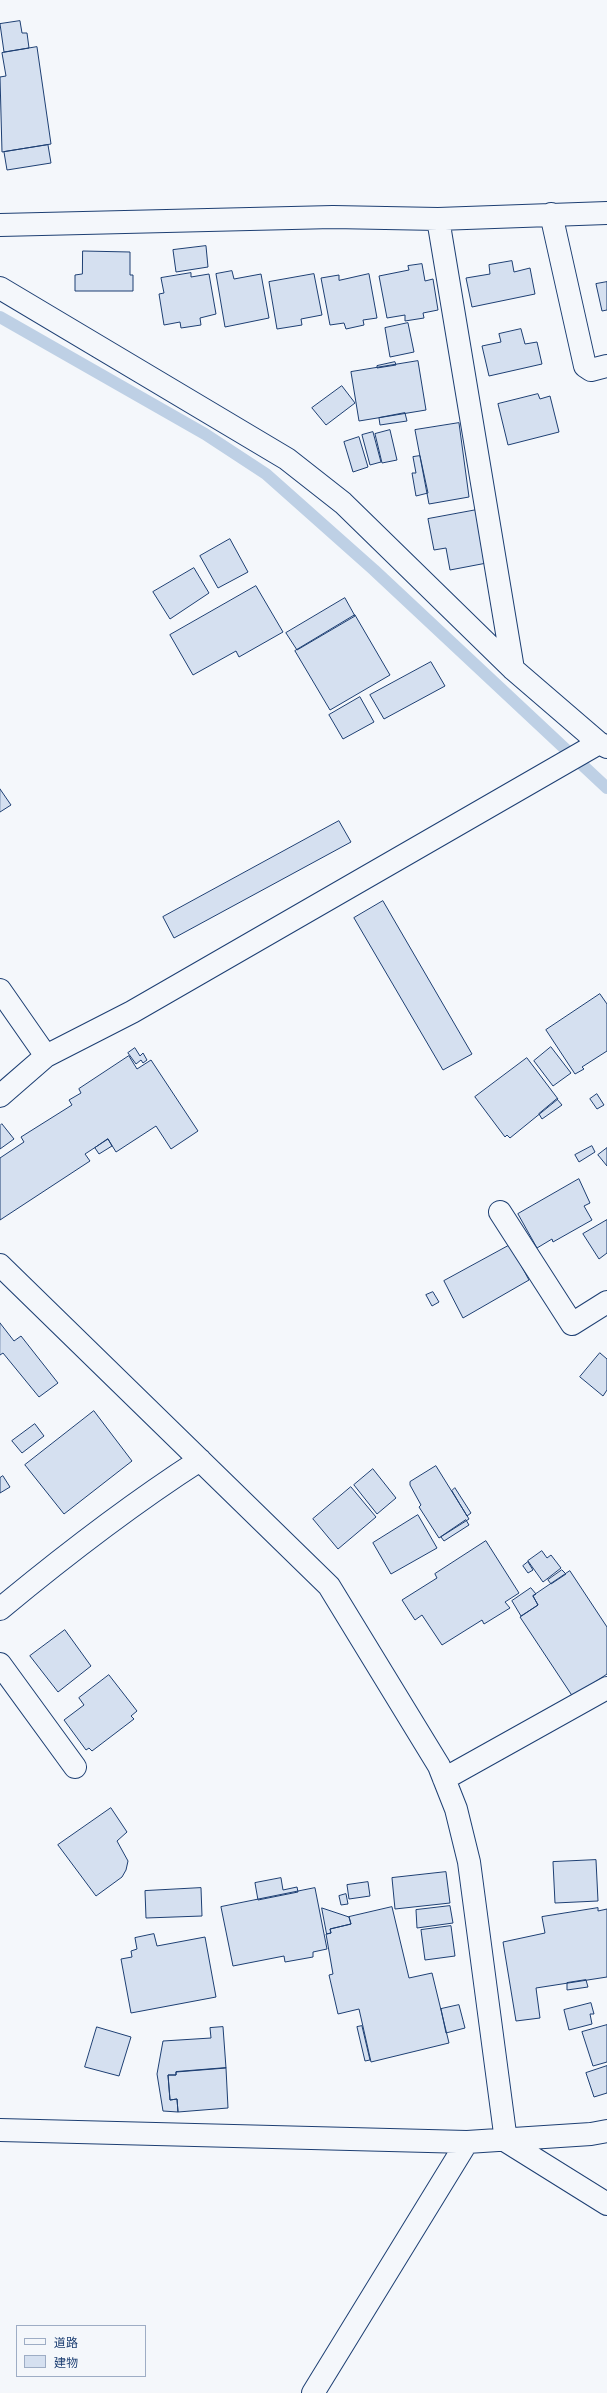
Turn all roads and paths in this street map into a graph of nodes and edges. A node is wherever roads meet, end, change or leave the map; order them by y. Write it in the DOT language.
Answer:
graph roads {
  1 [pos="551,214"];
  2 [pos="607,214"];
  3 [pos="438,219"];
  4 [pos="0,225"];
  5 [pos="0,288"];
  6 [pos="607,366"];
  7 [pos="513,669"];
  8 [pos="603,745"];
  9 [pos="0,990"];
  10 [pos="46,1056"];
  11 [pos="0,1096"];
  12 [pos="500,1212"];
  13 [pos="0,1265"];
  14 [pos="607,1302"];
  15 [pos="200,1460"];
  16 [pos="0,1609"];
  17 [pos="0,1664"];
  18 [pos="607,1688"];
  19 [pos="75,1767"];
  20 [pos="444,1779"];
  21 [pos="0,2130"];
  22 [pos="607,2131"];
  23 [pos="506,2141"];
  24 [pos="467,2142"];
  25 [pos="607,2204"];
  26 [pos="313,2393"];
  1 -- 2 [label="street"];
  1 -- 3 [label="street"];
  1 -- 6 [label="street"];
  3 -- 4 [label="street"];
  3 -- 7 [label="street"];
  5 -- 7 [label="street"];
  7 -- 8 [label="street"];
  8 -- 10 [label="street"];
  9 -- 10 [label="street"];
  10 -- 11 [label="street"];
  12 -- 14 [label="street"];
  13 -- 15 [label="street"];
  15 -- 16 [label="street"];
  15 -- 20 [label="street"];
  17 -- 19 [label="street"];
  18 -- 20 [label="street"];
  20 -- 23 [label="street"];
  21 -- 24 [label="street"];
  22 -- 23 [label="street"];
  23 -- 24 [label="street"];
  23 -- 25 [label="street"];
  24 -- 26 [label="street"];
}
